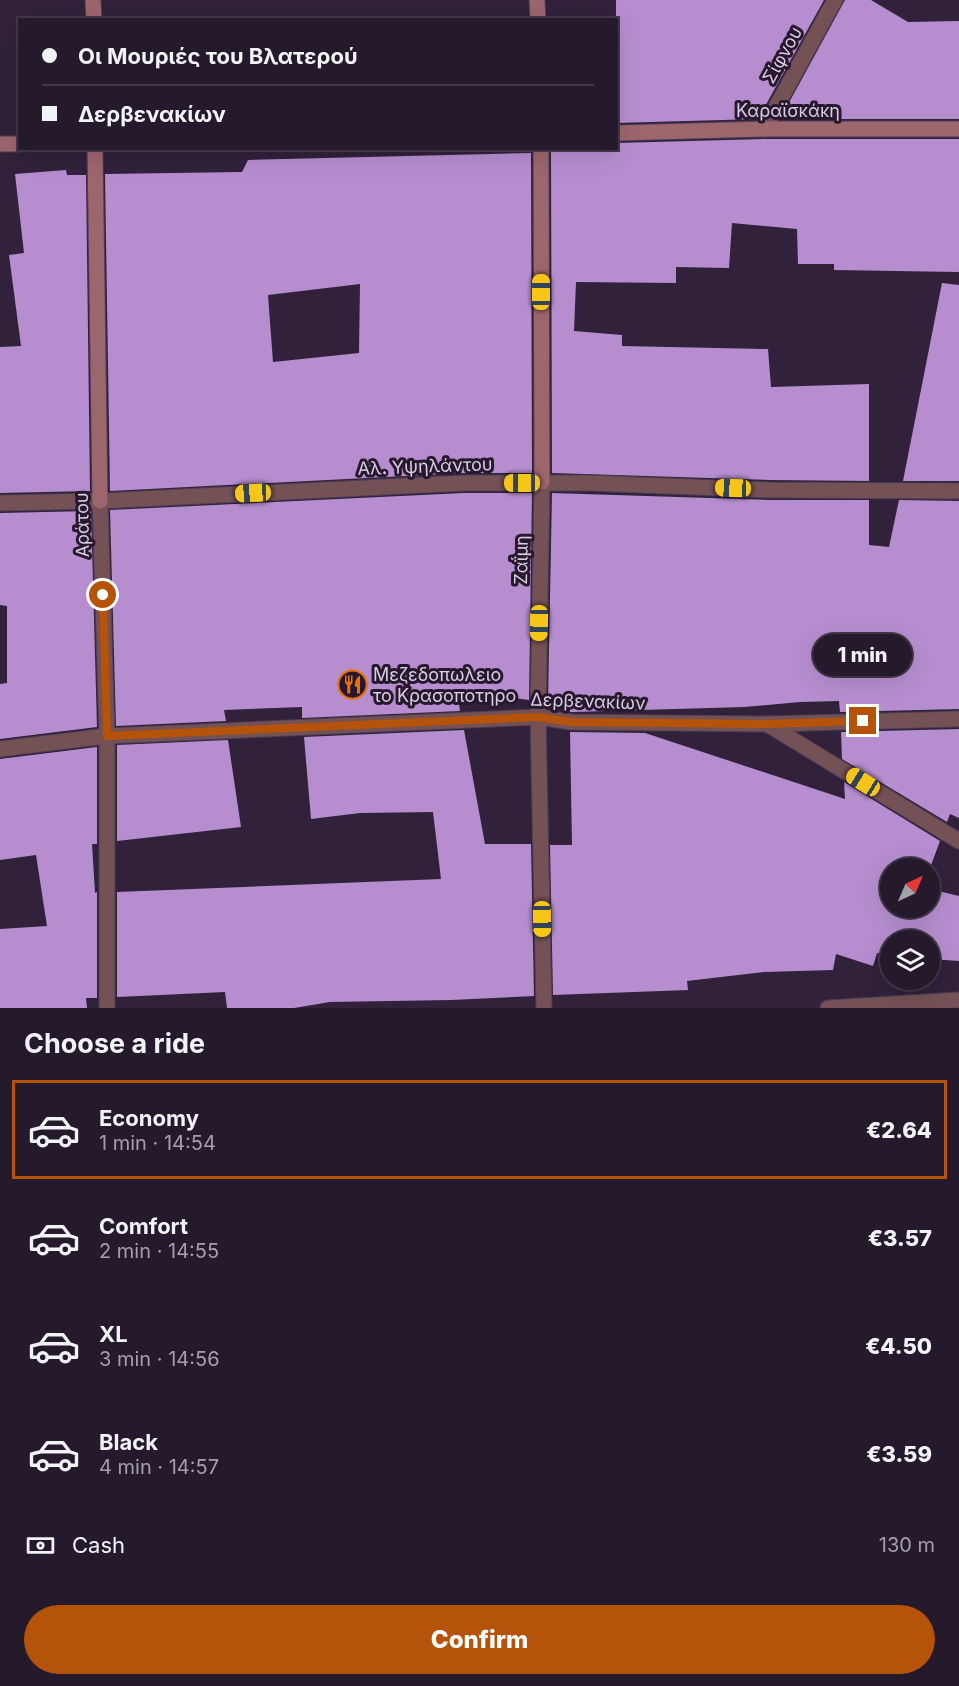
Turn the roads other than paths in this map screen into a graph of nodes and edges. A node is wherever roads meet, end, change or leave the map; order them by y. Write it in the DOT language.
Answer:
graph roads {
  1 [pos="93,0"];
  2 [pos="537,0"];
  3 [pos="835,0"];
  4 [pos="94,18"];
  5 [pos="538,18"];
  6 [pos="764,129"];
  7 [pos="959,129"];
  8 [pos="618,133"];
  9 [pos="0,144"];
  10 [pos="18,144"];
  11 [pos="95,150"];
  12 [pos="541,150"];
  13 [pos="542,482"];
  14 [pos="959,491"];
  15 [pos="100,501"];
  16 [pos="0,503"];
  17 [pos="538,717"];
  18 [pos="959,719"];
  19 [pos="767,724"];
  20 [pos="107,736"];
  21 [pos="0,749"];
  22 [pos="959,841"];
  23 [pos="959,1000"];
  24 [pos="107,1008"];
  25 [pos="544,1008"];
  26 [pos="828,1008"];
  1 -- 4 [label="street"];
  2 -- 5 [label="street"];
  3 -- 6 [label="street, Σίφνου"];
  6 -- 7 [label="street, Καραϊσκάκη"];
  6 -- 8 [label="street, Καραϊσκάκη"];
  9 -- 10 [label="street"];
  11 -- 15 [label="street, Αράτου"];
  12 -- 13 [label="street, Ζαΐμη"];
  13 -- 14 [label="street, Αλ. Υψηλάντου"];
  13 -- 15 [label="street, Αλ. Υψηλάντου"];
  13 -- 17 [label="street, Ζαΐμη"];
  15 -- 16 [label="street, Αλ. Υψηλάντου"];
  15 -- 20 [label="street, Αράτου"];
  17 -- 19 [label="street, Δερβενακίων"];
  17 -- 20 [label="street, Δερβενακίων"];
  17 -- 25 [label="street, Ζαΐμη"];
  18 -- 19 [label="street, Δερβενακίων"];
  19 -- 22 [label="street"];
  20 -- 21 [label="street, Δερβενακίων"];
  20 -- 24 [label="street, Αράτου"];
  23 -- 26 [label="street"];
}
